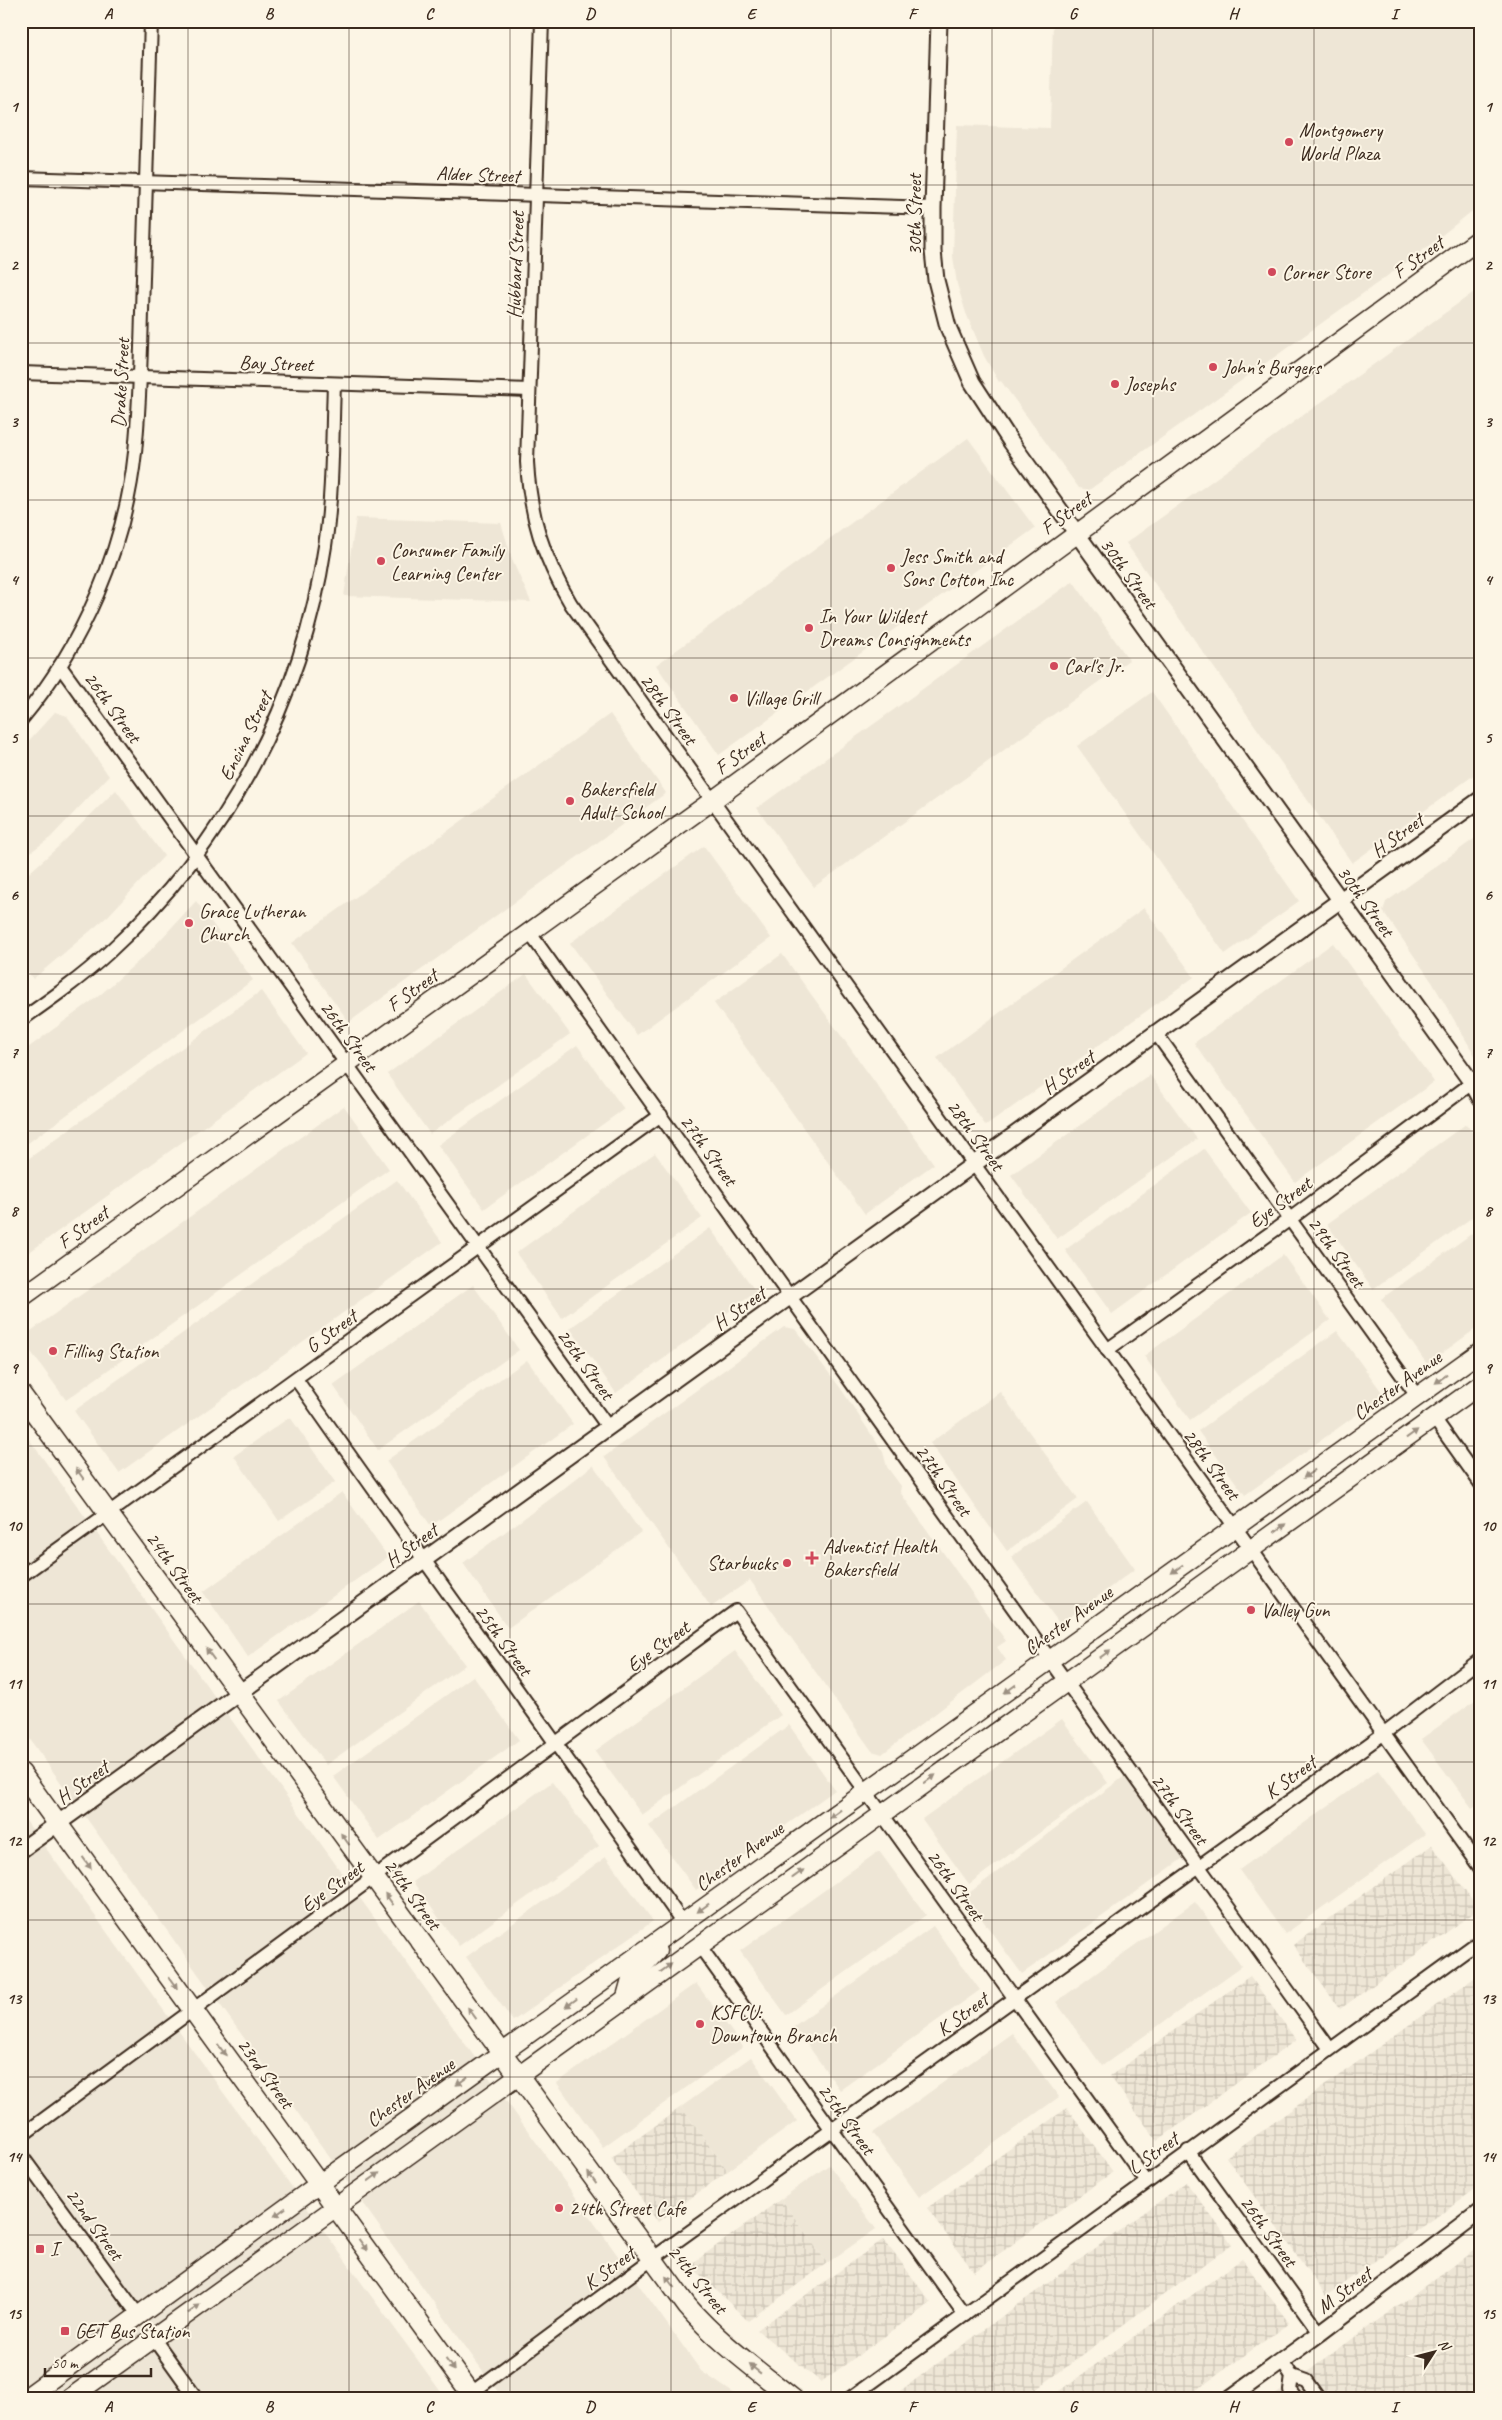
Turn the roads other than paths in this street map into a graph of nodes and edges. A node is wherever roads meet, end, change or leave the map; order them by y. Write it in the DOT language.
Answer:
graph roads {
  1 [pos="151,21"];
  2 [pos="542,21"];
  3 [pos="939,21"];
  4 [pos="21,178"];
  5 [pos="146,182"];
  6 [pos="536,195"];
  7 [pos="933,208"];
  8 [pos="1481,238"];
  9 [pos="21,373"];
  10 [pos="139,377"];
  11 [pos="334,384"];
  12 [pos="529,390"];
  13 [pos="1076,533"];
  14 [pos="60,666"];
  15 [pos="21,720"];
  16 [pos="1481,799"];
  17 [pos="712,801"];
  18 [pos="197,856"];
  19 [pos="1340,900"];
  20 [pos="529,932"];
  21 [pos="21,1020"];
  22 [pos="1156,1033"];
  23 [pos="346,1064"];
  24 [pos="1476,1087"];
  25 [pos="1481,1099"];
  26 [pos="661,1115"];
  27 [pos="974,1164"];
  28 [pos="1290,1219"];
  29 [pos="479,1248"];
  30 [pos="791,1296"];
  31 [pos="21,1298"];
  32 [pos="1107,1350"];
  33 [pos="1481,1351"];
  34 [pos="296,1379"];
  35 [pos="1481,1384"];
  36 [pos="21,1394"];
  37 [pos="1417,1396"];
  38 [pos="1434,1418"];
  39 [pos="608,1427"];
  40 [pos="1481,1484"];
  41 [pos="108,1514"];
  42 [pos="1234,1527"];
  43 [pos="1251,1549"];
  44 [pos="423,1561"];
  45 [pos="21,1576"];
  46 [pos="736,1611"];
  47 [pos="1481,1659"];
  48 [pos="1049,1660"];
  49 [pos="1065,1682"];
  50 [pos="239,1693"];
  51 [pos="1383,1734"];
  52 [pos="557,1743"];
  53 [pos="21,1773"];
  54 [pos="866,1792"];
  55 [pos="882,1814"];
  56 [pos="58,1824"];
  57 [pos="21,1850"];
  58 [pos="1198,1866"];
  59 [pos="1481,1869"];
  60 [pos="374,1878"];
  61 [pos="683,1923"];
  62 [pos="1481,1940"];
  63 [pos="699,1945"];
  64 [pos="626,1997"];
  65 [pos="1015,1998"];
  66 [pos="194,2011"];
  67 [pos="1330,2049"];
  68 [pos="501,2053"];
  69 [pos="517,2075"];
  70 [pos="832,2130"];
  71 [pos="21,2136"];
  72 [pos="1188,2151"];
  73 [pos="21,2155"];
  74 [pos="1146,2181"];
  75 [pos="319,2184"];
  76 [pos="335,2206"];
  77 [pos="1481,2211"];
  78 [pos="652,2259"];
  79 [pos="965,2315"];
  80 [pos="139,2316"];
  81 [pos="1320,2334"];
  82 [pos="154,2339"];
  83 [pos="1282,2361"];
  84 [pos="1292,2376"];
  85 [pos="470,2397"];
  86 [pos="24,2399"];
  87 [pos="69,2399"];
  88 [pos="197,2399"];
  89 [pos="793,2399"];
  90 [pos="849,2399"];
  91 [pos="1229,2399"];
  92 [pos="1296,2399"];
  93 [pos="1319,2399"];
  1 -- 5 [label="street, Drake Street"];
  2 -- 6 [label="street, Hubbard Street"];
  3 -- 7 [label="street, 30th Street"];
  4 -- 5 [label="street, Alder Street"];
  5 -- 6 [label="street, Alder Street"];
  5 -- 10 [label="street, Drake Street"];
  6 -- 7 [label="street, Alder Street"];
  6 -- 12 [label="street, Hubbard Street"];
  7 -- 13 [label="street, 30th Street"];
  8 -- 13 [label="main road, F Street"];
  9 -- 10 [label="street, Bay Street"];
  10 -- 11 [label="street, Bay Street"];
  10 -- 14 [label="street, Drake Street"];
  11 -- 12 [label="street, Bay Street"];
  11 -- 18 [label="street, Encina Street"];
  12 -- 17 [label="street, 28th Street"];
  13 -- 17 [label="main road, F Street"];
  13 -- 19 [label="street, 30th Street"];
  14 -- 15 [label="street, Drake Street"];
  14 -- 18 [label="street, 26th Street"];
  16 -- 19 [label="street, H Street"];
  17 -- 20 [label="main road, F Street"];
  17 -- 27 [label="street, 28th Street"];
  18 -- 21 [label="street, Encina Street"];
  18 -- 23 [label="street, 26th Street"];
  19 -- 22 [label="street, H Street"];
  19 -- 24 [label="street, 30th Street"];
  20 -- 23 [label="main road, F Street"];
  20 -- 26 [label="street, 27th Street"];
  22 -- 27 [label="street, H Street"];
  22 -- 28 [label="street, 29th Street"];
  23 -- 29 [label="street, 26th Street"];
  23 -- 31 [label="main road, F Street"];
  24 -- 25 [label="street, 30th Street"];
  24 -- 28 [label="street, Eye Street"];
  26 -- 29 [label="street, G Street"];
  26 -- 30 [label="street, 27th Street"];
  27 -- 30 [label="street, H Street"];
  27 -- 32 [label="street, 28th Street"];
  28 -- 32 [label="street, Eye Street"];
  28 -- 37 [label="street, 29th Street"];
  29 -- 34 [label="street, G Street"];
  29 -- 39 [label="street, 26th Street"];
  30 -- 39 [label="street, H Street"];
  30 -- 48 [label="street, 27th Street"];
  32 -- 42 [label="street, 28th Street"];
  33 -- 37 [label="main road, Chester Avenue, one-way"];
  34 -- 41 [label="street, G Street"];
  34 -- 44 [label="street, 25th Street"];
  35 -- 38 [label="main road"];
  41 -- 36 [label="main road, 24th Street, one-way"];
  37 -- 42 [label="main road, Chester Avenue, one-way"];
  38 -- 40 [label="street"];
  43 -- 38 [label="main road, one-way"];
  39 -- 44 [label="street, H Street"];
  41 -- 45 [label="street, G Street"];
  50 -- 41 [label="main road, 24th Street, one-way"];
  42 -- 43 [label="street, 28th Street"];
  42 -- 48 [label="main road, Chester Avenue, one-way"];
  49 -- 43 [label="main road, one-way"];
  43 -- 51 [label="street, 28th Street"];
  44 -- 50 [label="street, H Street"];
  44 -- 52 [label="street, 25th Street"];
  46 -- 52 [label="street, Eye Street"];
  46 -- 54 [label="street, 26th Street"];
  47 -- 51 [label="street, K Street"];
  48 -- 49 [label="street, 27th Street"];
  48 -- 54 [label="main road, Chester Avenue, one-way"];
  55 -- 49 [label="main road, one-way"];
  49 -- 58 [label="street, 27th Street"];
  50 -- 56 [label="street, H Street"];
  60 -- 50 [label="main road, 24th Street, one-way"];
  51 -- 58 [label="street, K Street"];
  51 -- 59 [label="street, 28th Street"];
  52 -- 60 [label="street, Eye Street"];
  52 -- 61 [label="street, 25th Street"];
  53 -- 56 [label="main road, 23rd Street"];
  54 -- 55 [label="street, 26th Street"];
  54 -- 61 [label="main road, Chester Avenue, one-way"];
  63 -- 55 [label="main road, one-way"];
  55 -- 65 [label="street, 26th Street"];
  56 -- 57 [label="street, H Street"];
  56 -- 66 [label="main road, 23rd Street, one-way"];
  58 -- 65 [label="street, K Street"];
  58 -- 67 [label="street, 27th Street"];
  60 -- 66 [label="street, Eye Street"];
  68 -- 60 [label="main road, 24th Street, one-way"];
  61 -- 64 [label="main road"];
  61 -- 68 [label="main road, Chester Avenue, one-way"];
  62 -- 67 [label="street, L Street"];
  64 -- 63 [label="main road, one-way"];
  63 -- 70 [label="street, 25th Street"];
  64 -- 69 [label="main road"];
  65 -- 70 [label="street, K Street"];
  65 -- 74 [label="street, 26th Street"];
  66 -- 71 [label="street, Eye Street"];
  66 -- 75 [label="main road, 23rd Street, one-way"];
  67 -- 72 [label="street, L Street"];
  68 -- 69 [label="main road, 24th Street"];
  68 -- 75 [label="main road, Chester Avenue, one-way"];
  76 -- 69 [label="main road, one-way"];
  78 -- 69 [label="main road, 24th Street, one-way"];
  70 -- 78 [label="street, K Street"];
  70 -- 79 [label="street, 25th Street"];
  72 -- 74 [label="street, L Street"];
  72 -- 81 [label="street, 26th Street"];
  73 -- 80 [label="street, 22nd Street"];
  74 -- 79 [label="street, L Street"];
  75 -- 76 [label="main road, 23rd Street"];
  75 -- 80 [label="main road, Chester Avenue, one-way"];
  82 -- 76 [label="main road, one-way"];
  76 -- 85 [label="main road, 23rd Street, one-way"];
  77 -- 81 [label="street, M Street"];
  78 -- 85 [label="street, K Street"];
  89 -- 78 [label="main road, 24th Street, one-way"];
  79 -- 90 [label="street, L Street"];
  80 -- 86 [label="main road, Chester Avenue"];
  81 -- 83 [label="street, M Street"];
  82 -- 87 [label="main road"];
  82 -- 88 [label="street"];
  83 -- 84 [label="street"];
  83 -- 91 [label="street, M Street"];
  84 -- 92 [label="street"];
  84 -- 93 [label="street"];
}
